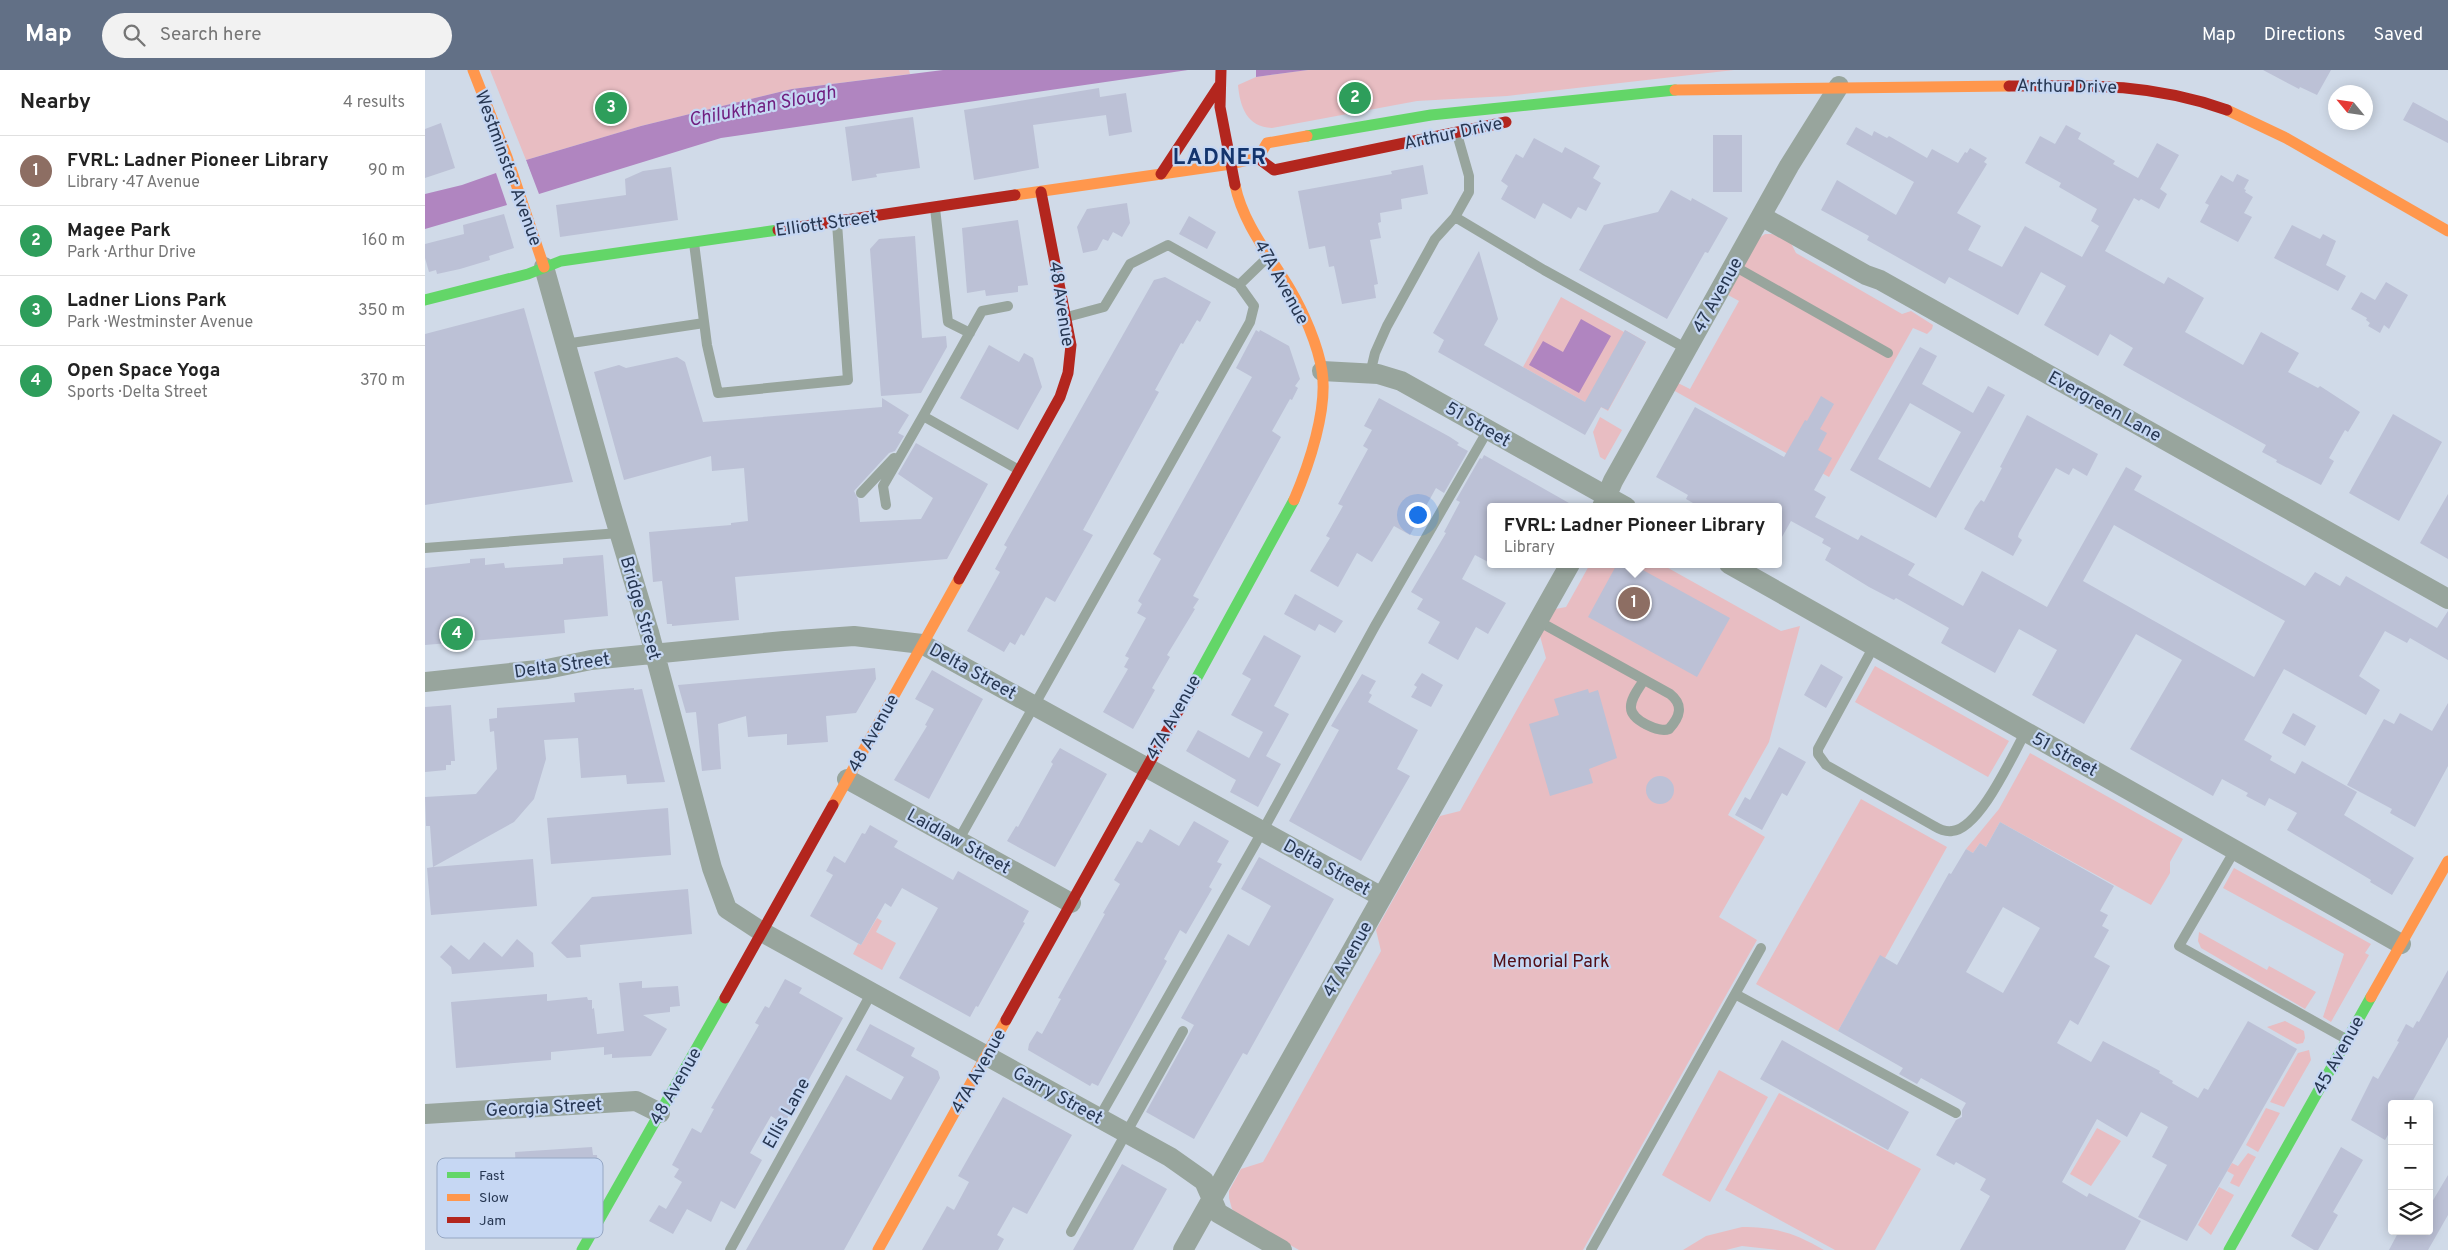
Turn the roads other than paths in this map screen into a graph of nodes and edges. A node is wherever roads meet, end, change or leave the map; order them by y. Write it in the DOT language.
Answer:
graph roads {
  1 [pos="473,70"];
  2 [pos="1221,70"];
  3 [pos="1219,86"];
  4 [pos="1839,86"];
  5 [pos="1651,91"];
  6 [pos="1534,116"];
  7 [pos="1515,120"];
  8 [pos="1457,133"];
  9 [pos="1258,158"];
  10 [pos="1231,164"];
  11 [pos="1161,174"];
  12 [pos="1041,192"];
  13 [pos="935,208"];
  14 [pos="1761,216"];
  15 [pos="1455,217"];
  16 [pos="837,222"];
  17 [pos="2448,231"];
  18 [pos="694,243"];
  19 [pos="1268,257"];
  20 [pos="1734,266"];
  21 [pos="544,267"];
  22 [pos="1239,285"];
  23 [pos="425,300"];
  24 [pos="1008,306"];
  25 [pos="1066,317"];
  26 [pos="704,322"];
  27 [pos="970,333"];
  28 [pos="565,344"];
  29 [pos="1687,349"];
  30 [pos="1888,353"];
  31 [pos="1321,372"];
  32 [pos="1370,374"];
  33 [pos="923,416"];
  34 [pos="1488,430"];
  35 [pos="905,446"];
  36 [pos="1020,470"];
  37 [pos="861,492"];
  38 [pos="1604,502"];
  39 [pos="886,505"];
  40 [pos="619,533"];
  41 [pos="425,548"];
  42 [pos="1568,568"];
  43 [pos="1736,568"];
  44 [pos="2448,599"];
  45 [pos="1538,621"];
  46 [pos="922,644"];
  47 [pos="1875,646"];
  48 [pos="654,654"];
  49 [pos="1644,680"];
  50 [pos="425,682"];
  51 [pos="1034,705"];
  52 [pos="2026,731"];
  53 [pos="1145,767"];
  54 [pos="847,779"];
  55 [pos="1262,832"];
  56 [pos="958,841"];
  57 [pos="2235,850"];
  58 [pos="2448,861"];
  59 [pos="1382,898"];
  60 [pos="1071,903"];
  61 [pos="762,932"];
  62 [pos="2401,944"];
  63 [pos="1761,948"];
  64 [pos="872,992"];
  65 [pos="1735,994"];
  66 [pos="1183,1031"];
  67 [pos="2347,1039"];
  68 [pos="987,1055"];
  69 [pos="660,1113"];
  70 [pos="1956,1113"];
  71 [pos="425,1114"];
  72 [pos="1099,1118"];
  73 [pos="1127,1133"];
  74 [pos="1212,1199"];
  75 [pos="603,1213"];
  76 [pos="1071,1232"];
  77 [pos="589,1238"];
  78 [pos="582,1250"];
  79 [pos="729,1250"];
  80 [pos="878,1250"];
  81 [pos="1183,1250"];
  82 [pos="1281,1250"];
  83 [pos="1591,1250"];
  84 [pos="2229,1250"];
  1 -- 21 [label="main road, Westminster Avenue"];
  2 -- 3 [label="main road"];
  3 -- 10 [label="main road, 47A Avenue"];
  3 -- 11 [label="main road"];
  4 -- 5 [label="main road, Arthur Drive"];
  4 -- 14 [label="street, 47 Avenue"];
  4 -- 17 [label="main road, Arthur Drive"];
  5 -- 6 [label="main road, Arthur Drive"];
  5 -- 9 [label="main road, Arthur Drive"];
  7 -- 8 [label="main road, Arthur Drive"];
  8 -- 9 [label="main road, Arthur Drive"];
  8 -- 15 [label="lane"];
  9 -- 10 [label="main road"];
  10 -- 11 [label="main road, Elliott Street"];
  10 -- 19 [label="main road, 47A Avenue"];
  11 -- 12 [label="main road, Elliott Street"];
  12 -- 13 [label="main road, Elliott Street"];
  12 -- 25 [label="main road, 48 Avenue"];
  13 -- 16 [label="main road, Elliott Street"];
  13 -- 27 [label="lane"];
  14 -- 20 [label="street, 47 Avenue"];
  14 -- 44 [label="street, Evergreen Lane"];
  15 -- 29 [label="lane"];
  15 -- 32 [label="lane"];
  16 -- 18 [label="main road, Elliott Street"];
  16 -- 26 [label="lane"];
  18 -- 21 [label="main road, Elliott Street"];
  18 -- 26 [label="lane"];
  19 -- 22 [label="lane"];
  19 -- 31 [label="main road, 47A Avenue"];
  20 -- 29 [label="street, 47 Avenue"];
  20 -- 30 [label="lane"];
  21 -- 23 [label="main road, Elliott Street"];
  21 -- 28 [label="street, Bridge Street"];
  22 -- 25 [label="lane"];
  22 -- 51 [label="lane"];
  24 -- 27 [label="lane"];
  25 -- 36 [label="main road, 48 Avenue"];
  26 -- 28 [label="lane"];
  27 -- 33 [label="lane"];
  28 -- 40 [label="street, Bridge Street"];
  29 -- 38 [label="street, 47 Avenue"];
  31 -- 32 [label="street, 51 Street"];
  31 -- 53 [label="main road, 47A Avenue"];
  32 -- 34 [label="street, 51 Street"];
  33 -- 35 [label="lane"];
  33 -- 36 [label="lane"];
  34 -- 38 [label="street, 51 Street"];
  34 -- 55 [label="lane"];
  35 -- 37 [label="lane"];
  35 -- 39 [label="lane"];
  36 -- 46 [label="main road, 48 Avenue"];
  40 -- 41 [label="lane"];
  40 -- 48 [label="street, Bridge Street"];
  42 -- 45 [label="street, 47 Avenue"];
  43 -- 47 [label="street, 51 Street"];
  45 -- 49 [label="lane"];
  45 -- 59 [label="street, 47 Avenue"];
  46 -- 48 [label="street, Delta Street"];
  46 -- 51 [label="street, Delta Street"];
  46 -- 54 [label="main road, 48 Avenue"];
  47 -- 52 [label="street, 51 Street"];
  47 -- 52 [label="lane"];
  48 -- 50 [label="street, Delta Street"];
  48 -- 61 [label="street, Bridge Street"];
  49 -- 49 [label="lane"];
  51 -- 53 [label="street, Delta Street"];
  51 -- 56 [label="lane"];
  52 -- 57 [label="street, 51 Street"];
  53 -- 55 [label="street, Delta Street"];
  53 -- 60 [label="main road, 47A Avenue"];
  54 -- 56 [label="street, Laidlaw Street"];
  54 -- 61 [label="main road, 48 Avenue"];
  55 -- 59 [label="street, Delta Street"];
  55 -- 72 [label="lane"];
  56 -- 60 [label="street, Laidlaw Street"];
  57 -- 62 [label="street, 51 Street"];
  57 -- 67 [label="lane"];
  58 -- 62 [label="main road, 45 Avenue"];
  59 -- 74 [label="street, 47 Avenue"];
  60 -- 68 [label="main road, 47A Avenue"];
  61 -- 64 [label="street, Garry Street"];
  61 -- 69 [label="main road, 48 Avenue"];
  62 -- 67 [label="main road, 45 Avenue"];
  63 -- 65 [label="lane"];
  64 -- 68 [label="street, Garry Street"];
  64 -- 79 [label="lane, Ellis Lane"];
  65 -- 70 [label="lane"];
  65 -- 83 [label="lane"];
  66 -- 73 [label="lane"];
  67 -- 84 [label="main road, 45 Avenue"];
  68 -- 72 [label="street, Garry Street"];
  68 -- 80 [label="main road, 47A Avenue"];
  69 -- 71 [label="street, Georgia Street"];
  69 -- 75 [label="main road, 48 Avenue"];
  72 -- 73 [label="street, Garry Street"];
  73 -- 74 [label="street, Garry Street"];
  73 -- 76 [label="lane"];
  74 -- 81 [label="street, 47 Avenue"];
  74 -- 82 [label="street, Garry Street"];
  77 -- 78 [label="main road, 48 Avenue"];
}
